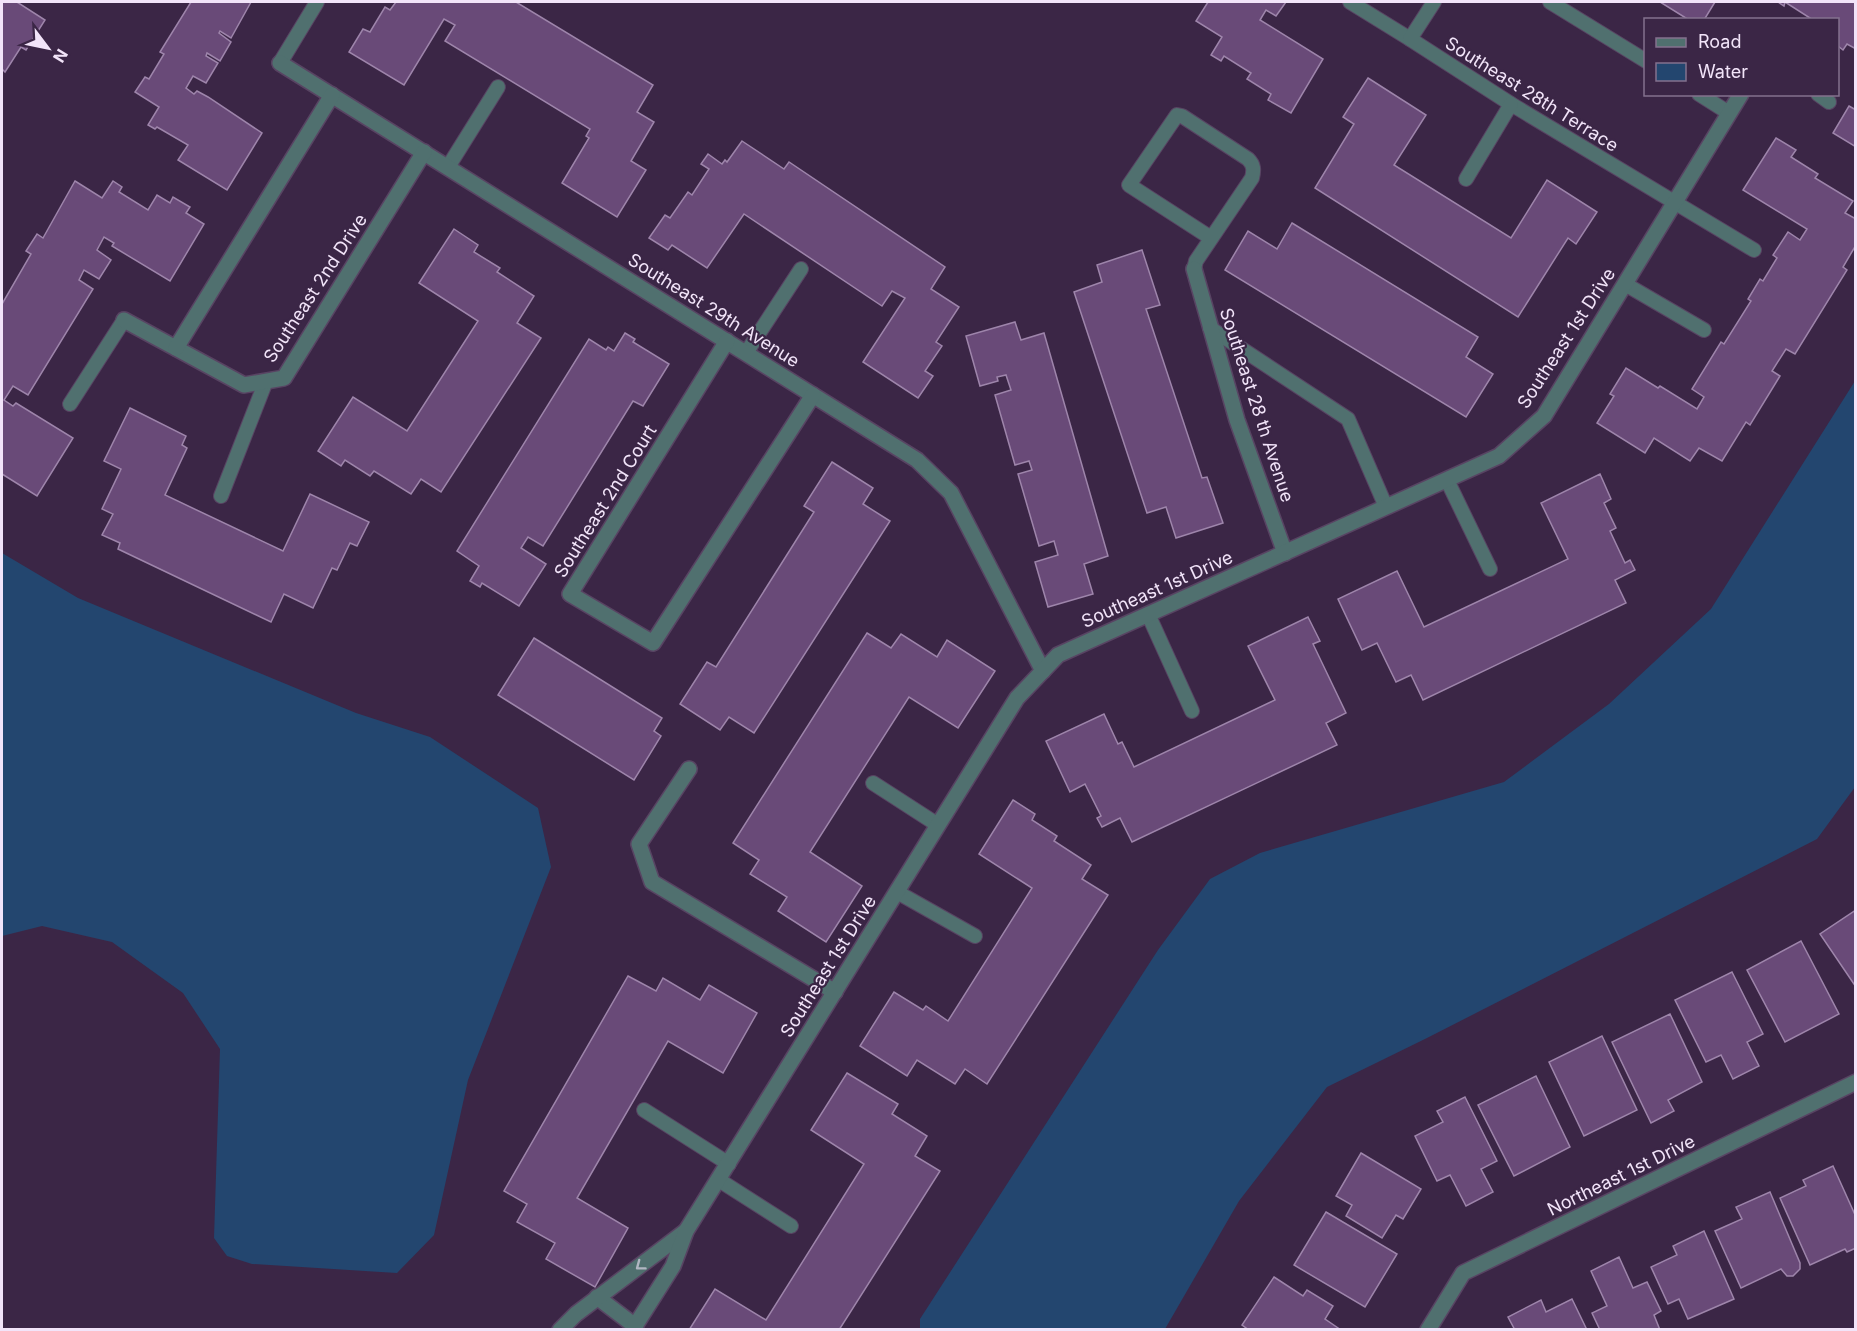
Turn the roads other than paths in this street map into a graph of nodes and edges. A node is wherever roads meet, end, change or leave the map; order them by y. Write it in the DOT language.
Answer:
graph roads {
  1 [pos="317,2"];
  2 [pos="1350,2"];
  3 [pos="1434,2"];
  4 [pos="1550,2"];
  5 [pos="1410,39"];
  6 [pos="1644,60"];
  7 [pos="280,63"];
  8 [pos="498,87"];
  9 [pos="332,95"];
  10 [pos="1703,96"];
  11 [pos="1740,96"];
  12 [pos="1511,104"];
  13 [pos="1729,113"];
  14 [pos="424,152"];
  15 [pos="448,167"];
  16 [pos="1466,179"];
  17 [pos="1675,202"];
  18 [pos="1211,238"];
  19 [pos="1754,250"];
  20 [pos="801,269"];
  21 [pos="1194,269"];
  22 [pos="1625,284"];
  23 [pos="124,320"];
  24 [pos="1210,328"];
  25 [pos="1704,330"];
  26 [pos="727,341"];
  27 [pos="176,348"];
  28 [pos="746,353"];
  29 [pos="266,381"];
  30 [pos="813,395"];
  31 [pos="70,404"];
  32 [pos="1447,480"];
  33 [pos="221,496"];
  34 [pos="1386,507"];
  35 [pos="1285,552"];
  36 [pos="1490,569"];
  37 [pos="1148,614"];
  38 [pos="1043,670"];
  39 [pos="1192,711"];
  40 [pos="689,769"];
  41 [pos="873,783"];
  42 [pos="938,825"];
  43 [pos="897,892"];
  44 [pos="975,936"];
  45 [pos="835,992"];
  46 [pos="1856,1082"];
  47 [pos="644,1110"];
  48 [pos="729,1164"];
  49 [pos="719,1180"];
  50 [pos="791,1226"];
  51 [pos="686,1231"];
  52 [pos="597,1298"];
  53 [pos="635,1328"];
  54 [pos="560,1329"];
  55 [pos="1428,1329"];
  1 -- 7 [label="lane"];
  2 -- 5 [label="lane, Southeast 28th Terrace"];
  3 -- 5 [label="lane"];
  4 -- 6 [label="lane"];
  5 -- 12 [label="lane, Southeast 28th Terrace"];
  7 -- 9 [label="street, Southeast 29th Avenue"];
  8 -- 15 [label="lane"];
  9 -- 14 [label="street, Southeast 29th Avenue"];
  9 -- 27 [label="street"];
  10 -- 13 [label="lane"];
  11 -- 13 [label="street, Southeast 1st Drive"];
  12 -- 16 [label="lane"];
  12 -- 17 [label="lane, Southeast 28th Terrace"];
  13 -- 17 [label="street, Southeast 1st Drive"];
  14 -- 15 [label="street, Southeast 29th Avenue"];
  14 -- 29 [label="street, Southeast 2nd Drive"];
  15 -- 26 [label="street, Southeast 29th Avenue"];
  17 -- 19 [label="lane, Southeast 28th Terrace"];
  17 -- 22 [label="street, Southeast 1st Drive"];
  18 -- 18 [label="lane"];
  18 -- 21 [label="lane"];
  20 -- 28 [label="lane"];
  21 -- 24 [label="street, Southeast 28 th Avenue"];
  22 -- 25 [label="lane"];
  22 -- 32 [label="street, Southeast 1st Drive"];
  23 -- 27 [label="street, Southeast 2nd Drive"];
  23 -- 31 [label="lane"];
  24 -- 34 [label="lane"];
  24 -- 35 [label="street, Southeast 28 th Avenue"];
  26 -- 28 [label="street, Southeast 29th Avenue"];
  26 -- 30 [label="street, Southeast 2nd Court"];
  27 -- 29 [label="street, Southeast 2nd Drive"];
  28 -- 30 [label="street, Southeast 29th Avenue"];
  29 -- 33 [label="lane"];
  30 -- 38 [label="street, Southeast 29th Avenue"];
  32 -- 34 [label="street, Southeast 1st Drive"];
  32 -- 36 [label="lane"];
  34 -- 35 [label="street, Southeast 1st Drive"];
  35 -- 37 [label="street, Southeast 1st Drive"];
  37 -- 38 [label="street, Southeast 1st Drive"];
  37 -- 39 [label="lane"];
  38 -- 42 [label="street, Southeast 1st Drive"];
  40 -- 45 [label="street"];
  41 -- 42 [label="lane"];
  42 -- 43 [label="street, Southeast 1st Drive"];
  43 -- 44 [label="lane"];
  43 -- 45 [label="street, Southeast 1st Drive"];
  45 -- 48 [label="street, Southeast 1st Drive"];
  46 -- 55 [label="street, Northeast 1st Drive"];
  47 -- 48 [label="lane"];
  48 -- 49 [label="street, Southeast 1st Drive"];
  49 -- 50 [label="lane"];
  49 -- 51 [label="street, Southeast 1st Drive"];
  51 -- 52 [label="street, Southeast 1st Drive, one-way"];
  51 -- 53 [label="street, Southeast 1st Drive"];
  52 -- 53 [label="street"];
  52 -- 54 [label="street, Southeast 1st Drive"];
}
